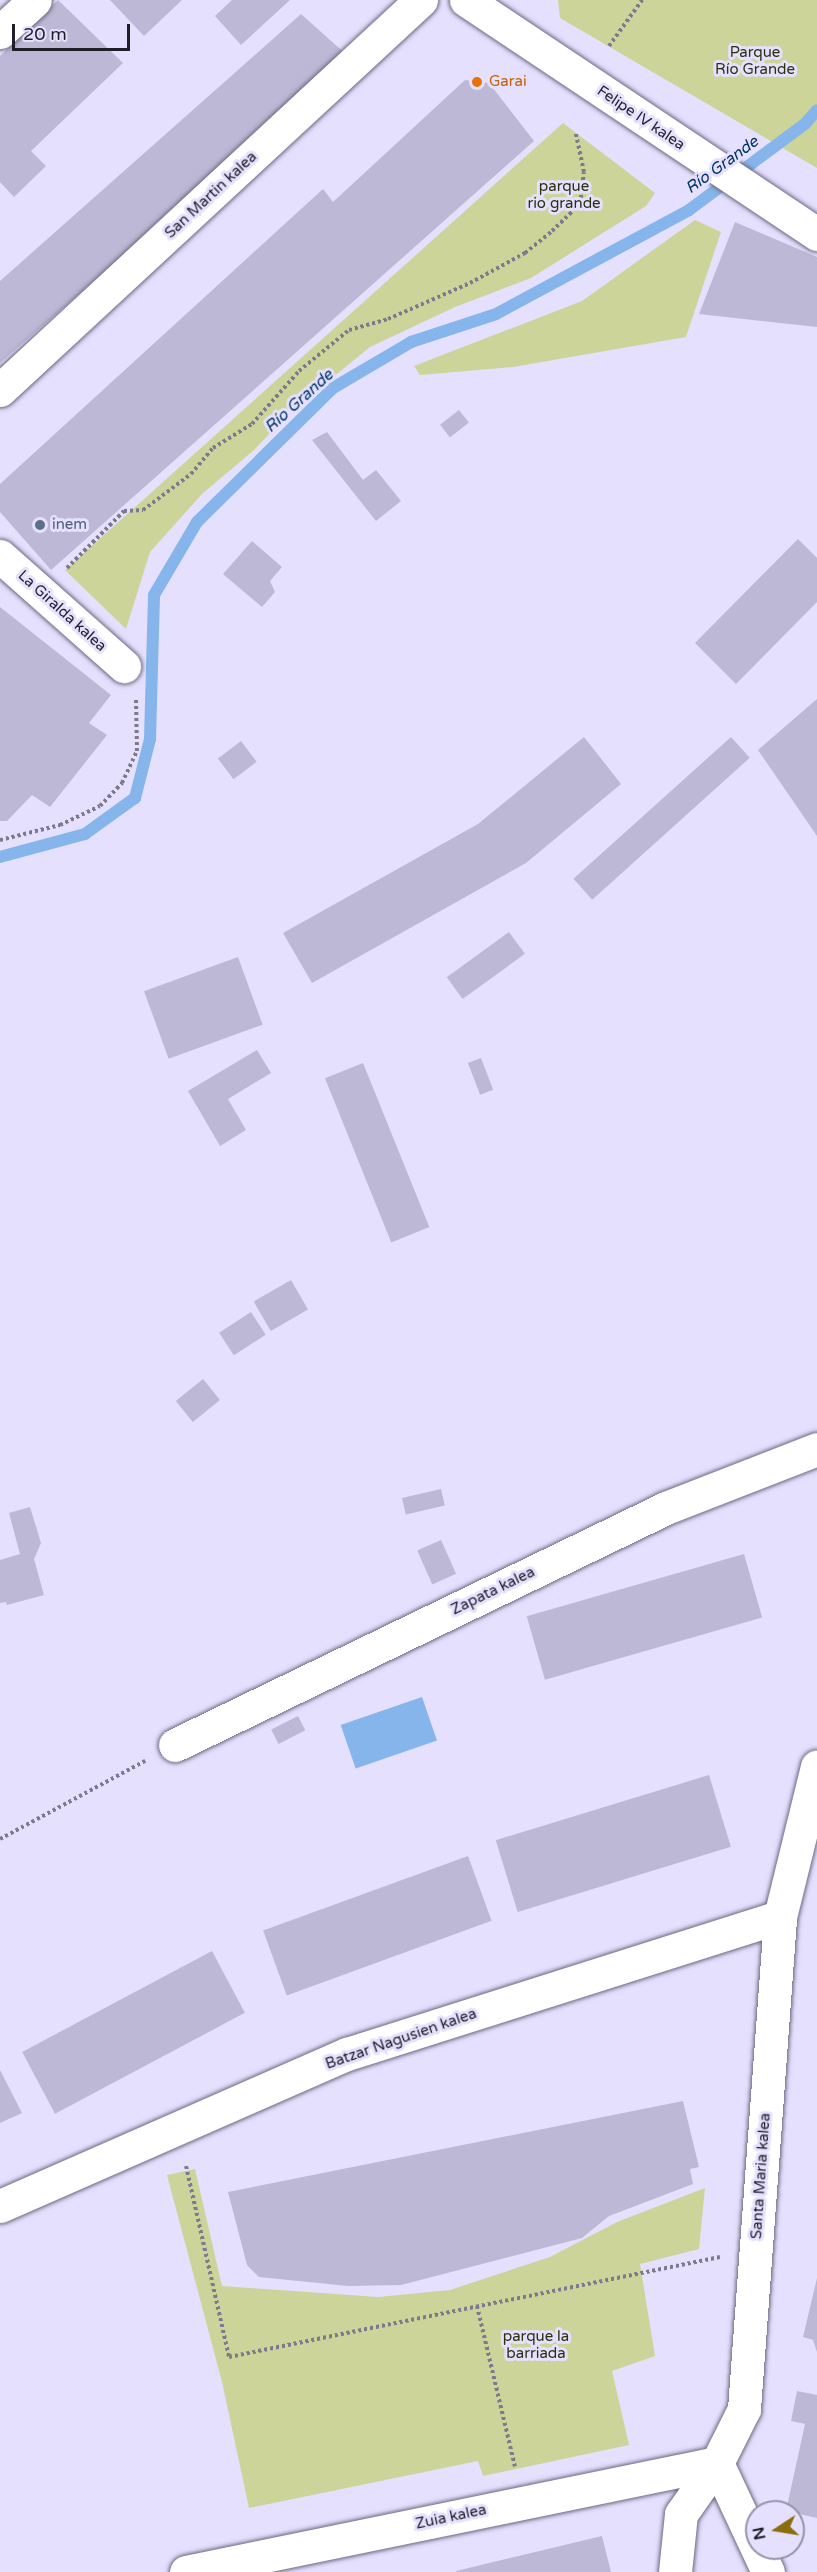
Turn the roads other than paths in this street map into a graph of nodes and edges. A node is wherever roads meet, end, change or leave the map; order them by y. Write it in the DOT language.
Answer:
graph roads {
  1 [pos="35,0"];
  2 [pos="421,0"];
  3 [pos="466,0"];
  4 [pos="0,32"];
  5 [pos="817,234"];
  6 [pos="0,390"];
  7 [pos="0,556"];
  8 [pos="130,679"];
  9 [pos="817,1449"];
  10 [pos="175,1745"];
  11 [pos="817,1766"];
  12 [pos="780,1917"];
  13 [pos="0,2205"];
  14 [pos="717,2463"];
  15 [pos="186,2572"];
  16 [pos="675,2572"];
  17 [pos="768,2572"];
  1 -- 4 [label="street"];
  2 -- 6 [label="street, San Martin kalea"];
  3 -- 5 [label="street, Felipe IV kalea"];
  7 -- 8 [label="street, La Giralda kalea"];
  9 -- 10 [label="street, Zapata kalea"];
  11 -- 12 [label="street, Santa Maria kalea"];
  12 -- 13 [label="street, Batzar Nagusien kalea"];
  12 -- 14 [label="street, Santa Maria kalea"];
  14 -- 15 [label="street, Zuia kalea"];
  14 -- 16 [label="street, Santa Maria kalea"];
  14 -- 17 [label="street"];
}
